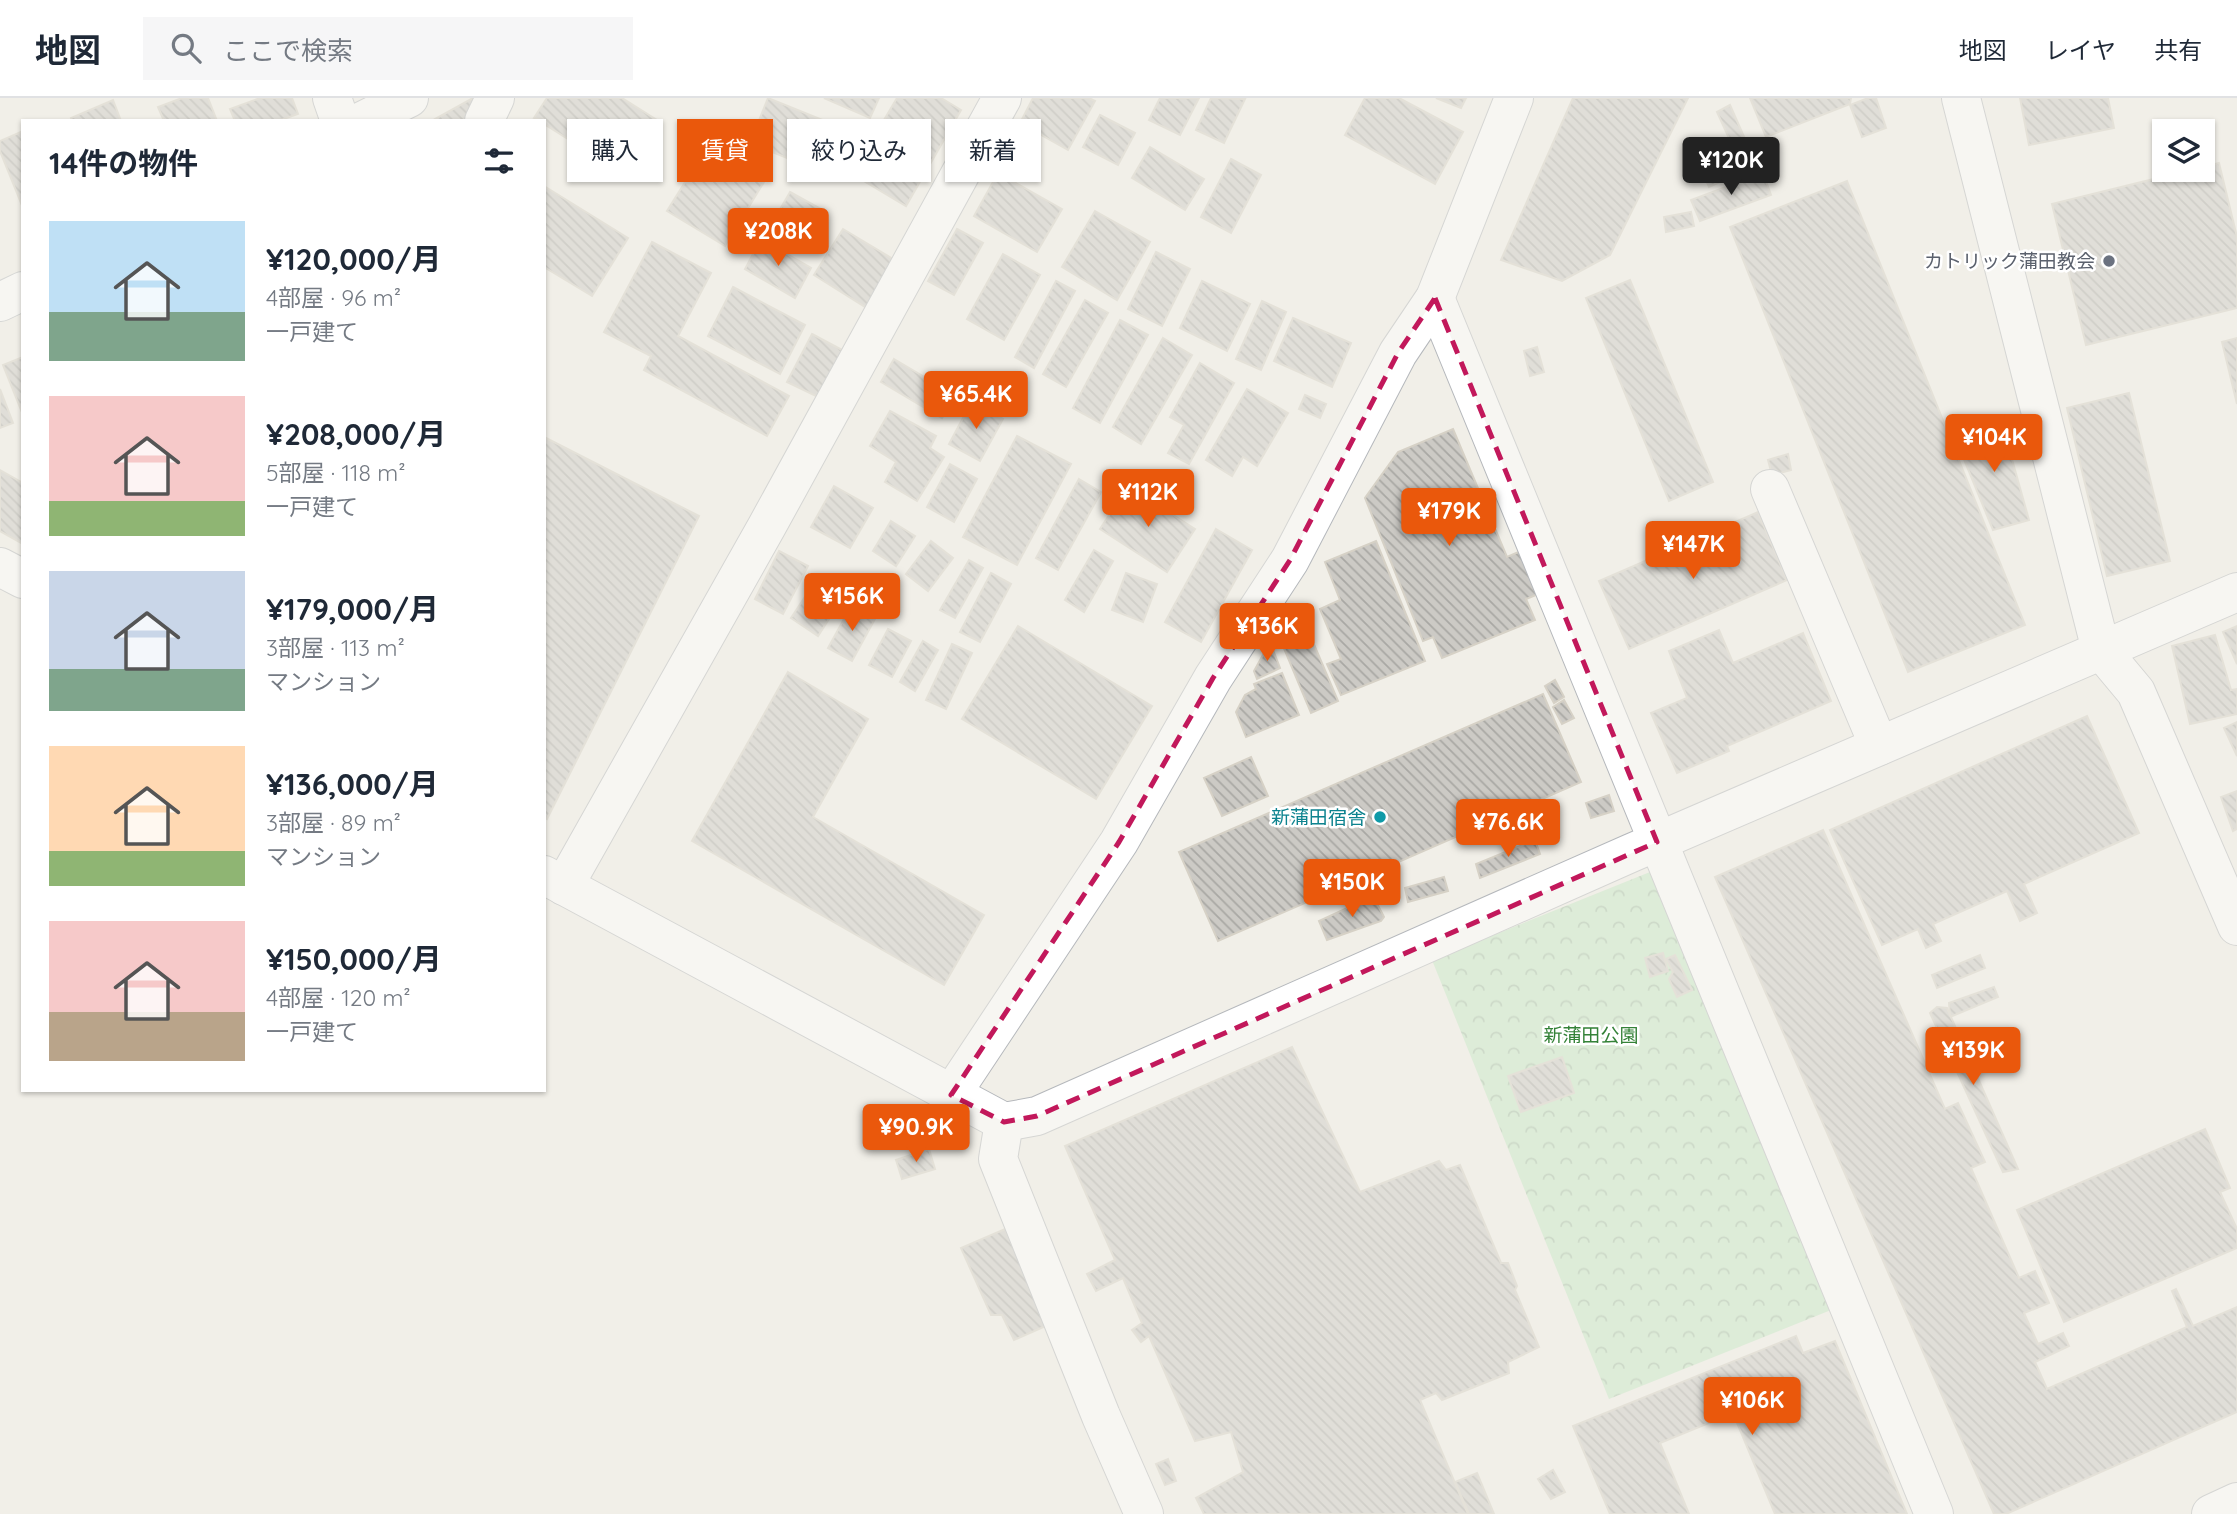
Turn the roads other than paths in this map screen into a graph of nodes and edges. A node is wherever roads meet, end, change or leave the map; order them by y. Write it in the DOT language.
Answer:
graph roads {
  1 [pos="332,98"];
  2 [pos="409,98"];
  3 [pos="495,98"];
  4 [pos="1002,98"];
  5 [pos="1514,98"];
  6 [pos="1961,98"];
  7 [pos="339,119"];
  8 [pos="366,119"];
  9 [pos="485,119"];
  10 [pos="21,292"];
  11 [pos="1435,298"];
  12 [pos="0,302"];
  13 [pos="1770,489"];
  14 [pos="0,567"];
  15 [pos="21,578"];
  16 [pos="2237,592"];
  17 [pos="2101,650"];
  18 [pos="1879,746"];
  19 [pos="1657,842"];
  20 [pos="554,881"];
  21 [pos="2237,926"];
  22 [pos="951,1095"];
  23 [pos="1004,1122"];
  24 [pos="2237,1502"];
  25 [pos="1144,1514"];
  26 [pos="1934,1514"];
  27 [pos="2211,1514"];
  1 -- 7 [label="street"];
  2 -- 8 [label="street"];
  3 -- 9 [label="street"];
  4 -- 20 [label="street"];
  5 -- 11 [label="street"];
  6 -- 17 [label="street"];
  10 -- 12 [label="street"];
  11 -- 19 [label="street"];
  11 -- 22 [label="street"];
  13 -- 18 [label="street"];
  14 -- 15 [label="street"];
  16 -- 17 [label="street"];
  17 -- 18 [label="street"];
  17 -- 21 [label="street"];
  18 -- 19 [label="street"];
  19 -- 23 [label="street"];
  19 -- 26 [label="street"];
  20 -- 22 [label="street"];
  22 -- 23 [label="street"];
  23 -- 25 [label="street"];
  24 -- 27 [label="street"];
}
